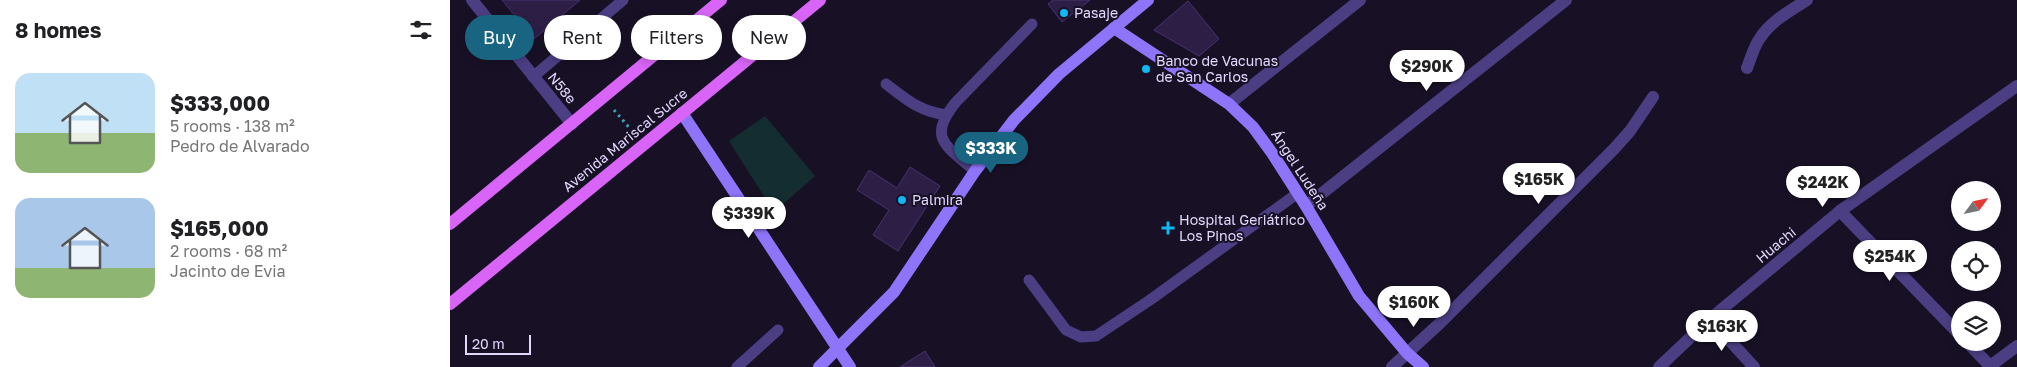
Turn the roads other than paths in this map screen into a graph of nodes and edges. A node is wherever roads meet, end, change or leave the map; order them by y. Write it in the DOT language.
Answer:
graph roads {
  1 [pos="472,0"];
  2 [pos="622,0"];
  3 [pos="721,0"];
  4 [pos="820,0"];
  5 [pos="1148,0"];
  6 [pos="1360,0"];
  7 [pos="1566,0"];
  8 [pos="1807,0"];
  9 [pos="1032,24"];
  10 [pos="1114,28"];
  11 [pos="1747,68"];
  12 [pos="534,77"];
  13 [pos="886,84"];
  14 [pos="2017,86"];
  15 [pos="1652,97"];
  16 [pos="1229,104"];
  17 [pos="682,113"];
  18 [pos="946,115"];
  19 [pos="572,124"];
  20 [pos="976,171"];
  21 [pos="1298,193"];
  22 [pos="1306,206"];
  23 [pos="1840,211"];
  24 [pos="450,224"];
  25 [pos="1029,280"];
  26 [pos="450,304"];
  27 [pos="1710,319"];
  28 [pos="1951,326"];
  29 [pos="778,330"];
  30 [pos="2017,346"];
  31 [pos="838,349"];
  32 [pos="1976,351"];
  33 [pos="1407,353"];
  34 [pos="1990,366"];
  35 [pos="737,367"];
  36 [pos="819,367"];
  37 [pos="850,367"];
  38 [pos="1392,367"];
  39 [pos="1423,367"];
  40 [pos="1659,367"];
  41 [pos="1754,367"];
  1 -- 12 [label="street, N58e"];
  2 -- 12 [label="lane"];
  3 -- 19 [label="main road"];
  4 -- 17 [label="main road, Avenida Mariscal Sucre"];
  5 -- 10 [label="street"];
  6 -- 16 [label="street"];
  7 -- 22 [label="street"];
  8 -- 11 [label="street"];
  9 -- 18 [label="lane"];
  10 -- 16 [label="street, Ángel Ludeña"];
  10 -- 20 [label="street"];
  12 -- 19 [label="street, N58e"];
  13 -- 18 [label="lane"];
  14 -- 23 [label="street, Huachi"];
  15 -- 33 [label="street"];
  16 -- 21 [label="street, Ángel Ludeña"];
  17 -- 26 [label="main road, Avenida Mariscal Sucre"];
  17 -- 31 [label="street"];
  18 -- 20 [label="lane"];
  19 -- 24 [label="main road"];
  20 -- 31 [label="street"];
  21 -- 22 [label="street, Ángel Ludeña"];
  21 -- 25 [label="lane"];
  22 -- 33 [label="street, Ángel Ludeña"];
  23 -- 27 [label="street, Huachi"];
  23 -- 28 [label="street"];
  27 -- 40 [label="street, Huachi"];
  27 -- 41 [label="street"];
  29 -- 35 [label="lane"];
  30 -- 34 [label="street"];
  31 -- 36 [label="street"];
  31 -- 37 [label="street"];
  32 -- 34 [label="street"];
  33 -- 38 [label="street"];
  33 -- 39 [label="street, Ángel Ludeña"];
}
